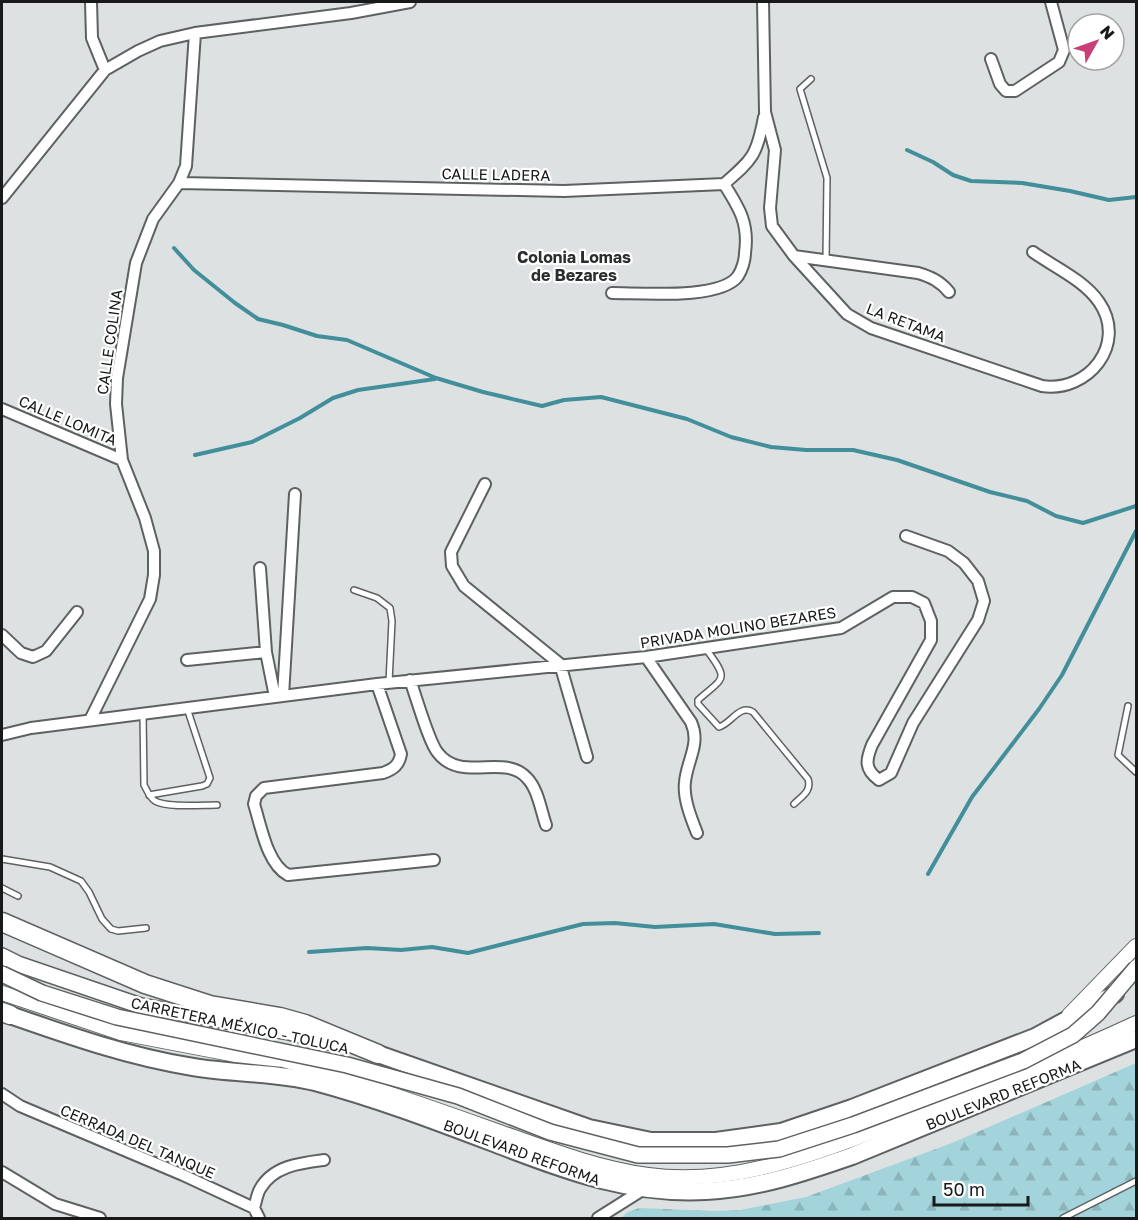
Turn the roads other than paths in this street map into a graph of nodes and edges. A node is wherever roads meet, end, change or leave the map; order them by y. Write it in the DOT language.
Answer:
graph roads {
  1 [pos="91,2"];
  2 [pos="410,2"];
  3 [pos="763,2"];
  4 [pos="1051,2"];
  5 [pos="195,33"];
  6 [pos="991,59"];
  7 [pos="105,70"];
  8 [pos="811,79"];
  9 [pos="765,112"];
  10 [pos="179,183"];
  11 [pos="724,184"];
  12 [pos="2,198"];
  13 [pos="1033,252"];
  14 [pos="794,256"];
  15 [pos="826,261"];
  16 [pos="949,292"];
  17 [pos="612,293"];
  18 [pos="2,409"];
  19 [pos="122,460"];
  20 [pos="485,484"];
  21 [pos="295,494"];
  22 [pos="906,536"];
  23 [pos="260,568"];
  24 [pos="354,590"];
  25 [pos="77,612"];
  26 [pos="2,635"];
  27 [pos="705,648"];
  28 [pos="266,652"];
  29 [pos="646,657"];
  30 [pos="187,660"];
  31 [pos="560,664"];
  32 [pos="410,680"];
  33 [pos="388,682"];
  34 [pos="377,684"];
  35 [pos="279,696"];
  36 [pos="1128,706"];
  37 [pos="187,708"];
  38 [pos="143,713"];
  39 [pos="90,720"];
  40 [pos="2,735"];
  41 [pos="587,757"];
  42 [pos="1137,772"];
  43 [pos="149,795"];
  44 [pos="794,804"];
  45 [pos="217,805"];
  46 [pos="546,825"];
  47 [pos="697,833"];
  48 [pos="2,859"];
  49 [pos="434,860"];
  50 [pos="2,888"];
  51 [pos="18,896"];
  52 [pos="2,922"];
  53 [pos="146,928"];
  54 [pos="1137,946"];
  55 [pos="2,956"];
  56 [pos="1137,968"];
  57 [pos="2,974"];
  58 [pos="1137,979"];
  59 [pos="2,993"];
  60 [pos="4,1012"];
  61 [pos="1064,1020"];
  62 [pos="1137,1023"];
  63 [pos="1137,1039"];
  64 [pos="378,1054"];
  65 [pos="2,1094"];
  66 [pos="324,1160"];
  67 [pos="2,1172"];
  68 [pos="1137,1181"];
  69 [pos="644,1189"];
  70 [pos="256,1213"];
  71 [pos="614,1213"];
  72 [pos="100,1218"];
  73 [pos="598,1218"];
  74 [pos="1063,1218"];
  1 -- 7 [label="street"];
  2 -- 5 [label="street"];
  3 -- 9 [label="street, LA RETAMA"];
  4 -- 6 [label="street"];
  5 -- 7 [label="street"];
  5 -- 10 [label="street, CALLE COLINA"];
  7 -- 12 [label="street"];
  8 -- 15 [label="lane"];
  9 -- 11 [label="street"];
  9 -- 14 [label="street, LA RETAMA"];
  10 -- 11 [label="street, CALLE LADERA"];
  10 -- 19 [label="street, CALLE COLINA"];
  11 -- 17 [label="street"];
  13 -- 14 [label="street, LA RETAMA"];
  14 -- 15 [label="street"];
  15 -- 16 [label="street"];
  18 -- 19 [label="street, CALLE LOMITA"];
  19 -- 39 [label="street, CALLE COLINA"];
  20 -- 31 [label="street"];
  21 -- 35 [label="street"];
  22 -- 27 [label="street, PRIVADA MOLINO BEZARES"];
  23 -- 28 [label="street"];
  24 -- 33 [label="lane"];
  25 -- 26 [label="street"];
  27 -- 29 [label="street, PRIVADA MOLINO BEZARES"];
  27 -- 44 [label="lane"];
  28 -- 30 [label="street"];
  28 -- 35 [label="street"];
  29 -- 31 [label="street, PRIVADA MOLINO BEZARES"];
  29 -- 47 [label="street"];
  31 -- 32 [label="street, PRIVADA MOLINO BEZARES"];
  31 -- 41 [label="street"];
  32 -- 33 [label="street, PRIVADA MOLINO BEZARES"];
  32 -- 46 [label="street"];
  33 -- 34 [label="street, PRIVADA MOLINO BEZARES"];
  34 -- 35 [label="street, PRIVADA MOLINO BEZARES"];
  34 -- 49 [label="street"];
  35 -- 37 [label="street, PRIVADA MOLINO BEZARES"];
  36 -- 42 [label="lane"];
  37 -- 38 [label="street, PRIVADA MOLINO BEZARES"];
  37 -- 43 [label="lane"];
  38 -- 39 [label="street, PRIVADA MOLINO BEZARES"];
  38 -- 43 [label="lane"];
  39 -- 40 [label="street, PRIVADA MOLINO BEZARES"];
  43 -- 45 [label="lane"];
  48 -- 53 [label="lane"];
  50 -- 51 [label="lane"];
  52 -- 64 [label="highway"];
  54 -- 61 [label="main road"];
  55 -- 64 [label="main road, CARRETERA MÉXICO - TOLUCA"];
  56 -- 57 [label="main road, bridge"];
  58 -- 61 [label="highway"];
  59 -- 62 [label="main road"];
  60 -- 69 [label="highway, BOULEVARD REFORMA"];
  61 -- 64 [label="highway"];
  63 -- 69 [label="highway, BOULEVARD REFORMA"];
  65 -- 70 [label="street, CERRADA DEL TANQUE"];
  66 -- 70 [label="street"];
  67 -- 72 [label="street"];
  68 -- 74 [label="lane"];
  69 -- 71 [label="street"];
  71 -- 73 [label="street"];
}
